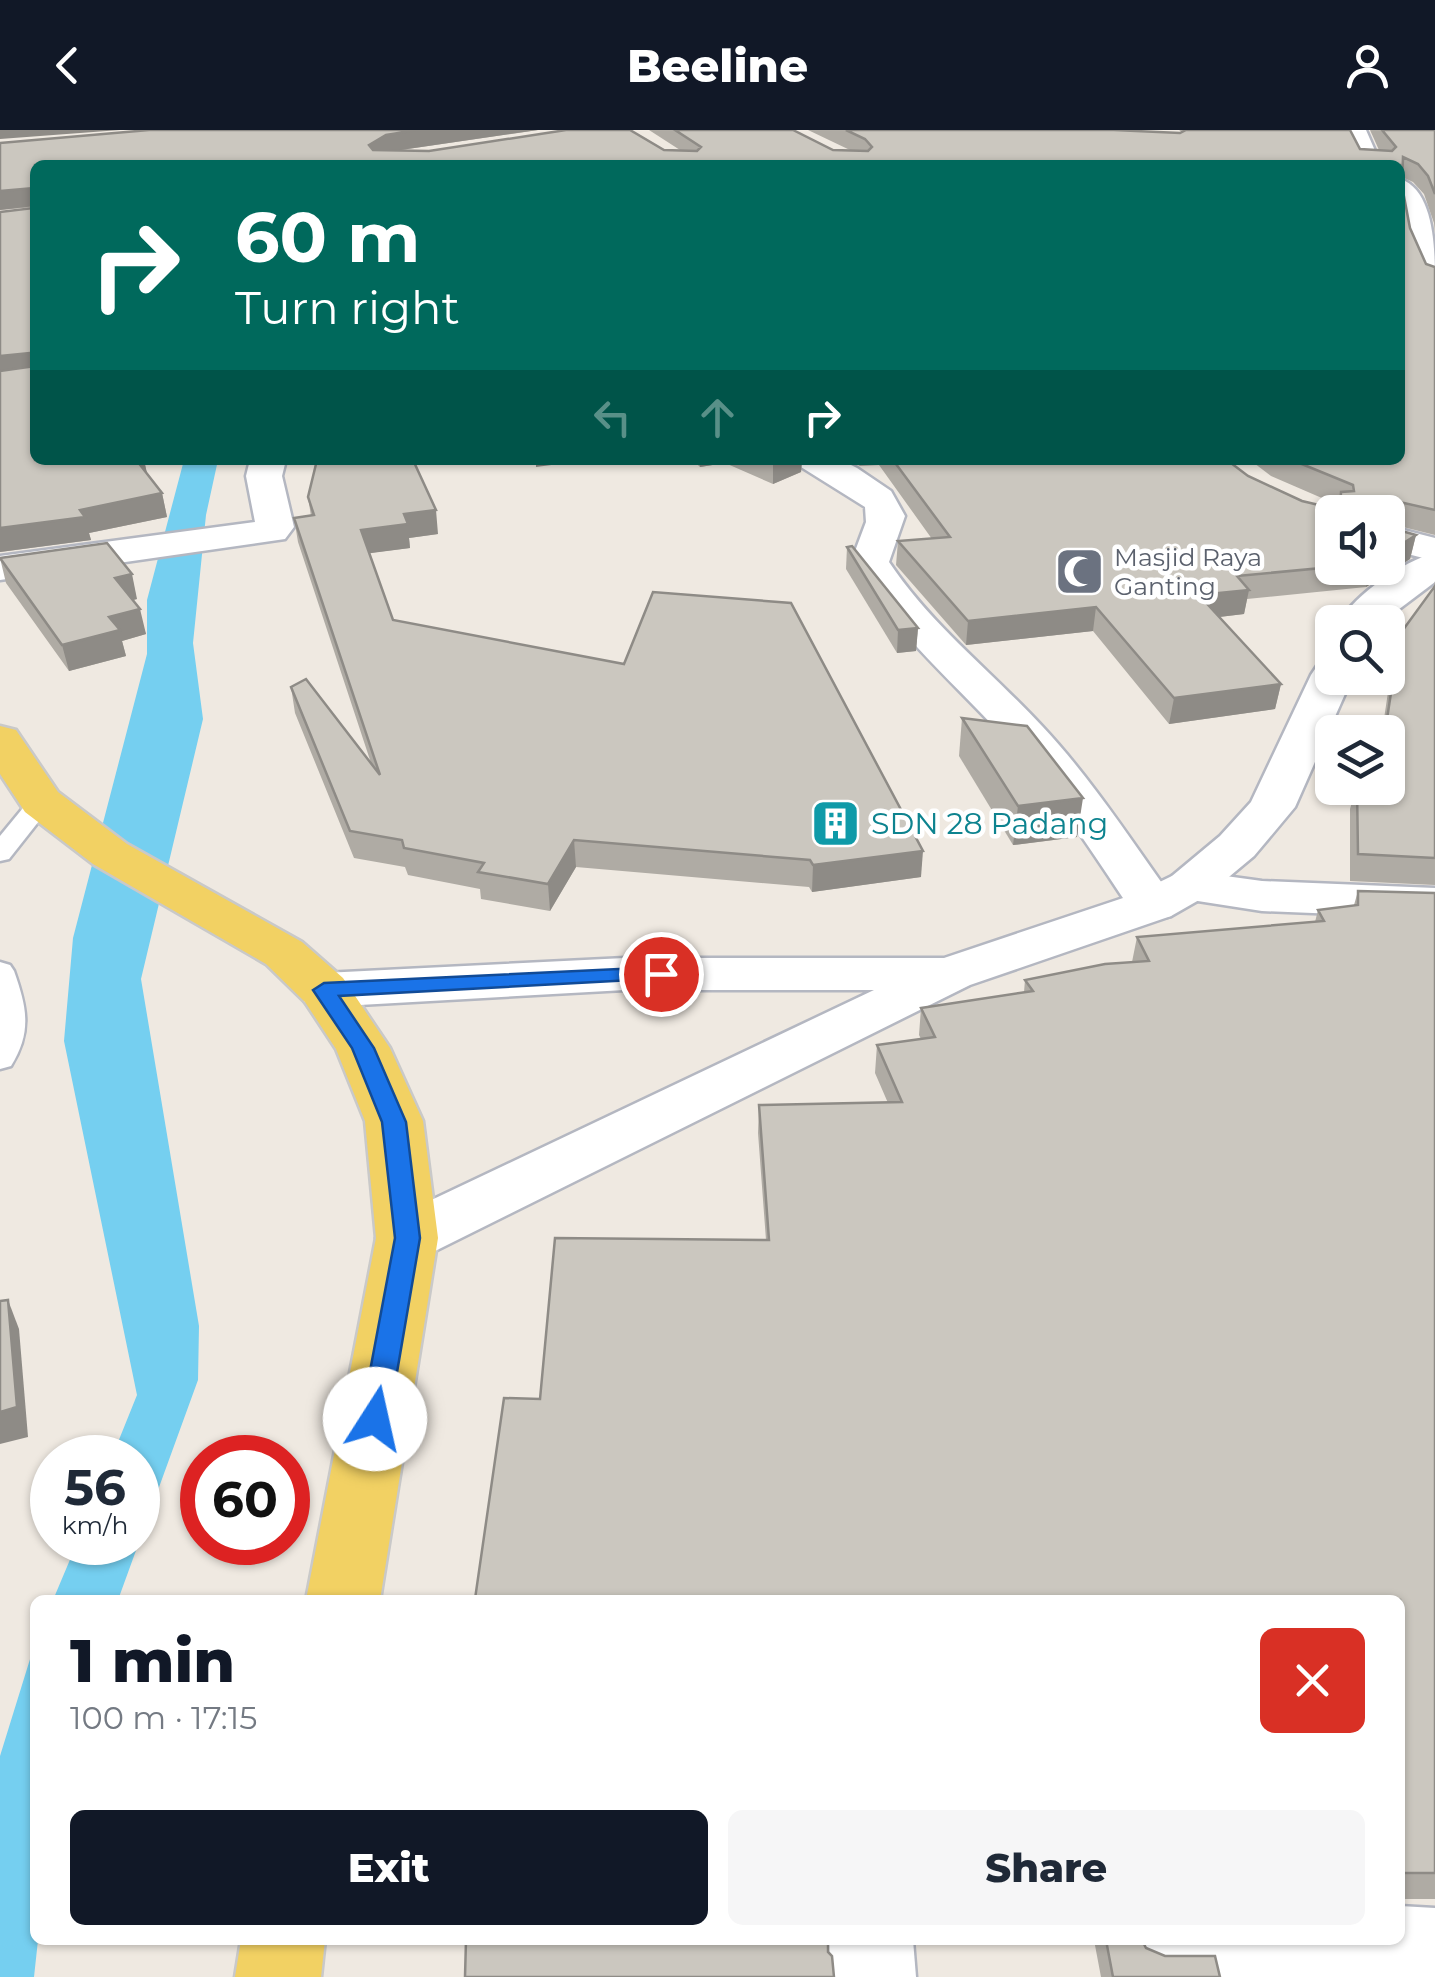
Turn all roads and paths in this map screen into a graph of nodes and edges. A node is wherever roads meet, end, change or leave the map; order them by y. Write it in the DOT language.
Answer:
graph roads {
  1 [pos="1354,130"];
  2 [pos="1369,160"];
  3 [pos="1405,192"];
  4 [pos="1435,276"];
  5 [pos="267,465"];
  6 [pos="822,465"];
  7 [pos="1405,542"];
  8 [pos="1435,550"];
  9 [pos="1435,566"];
  10 [pos="0,568"];
  11 [pos="1377,605"];
  12 [pos="1323,695"];
  13 [pos="0,739"];
  14 [pos="41,802"];
  15 [pos="0,854"];
  16 [pos="1171,896"];
  17 [pos="1435,904"];
  18 [pos="0,971"];
  19 [pos="304,971"];
  20 [pos="952,974"];
  21 [pos="0,1060"];
  22 [pos="407,1238"];
  23 [pos="344,1595"];
  24 [pos="282,1945"];
  25 [pos="871,1945"];
  26 [pos="1302,1945"];
  27 [pos="1435,1950"];
  28 [pos="278,1977"];
  29 [pos="873,1977"];
  1 -- 2 [label="street"];
  3 -- 4 [label="street"];
  5 -- 10 [label="street"];
  6 -- 16 [label="street"];
  7 -- 8 [label="street"];
  9 -- 11 [label="street"];
  12 -- 16 [label="street"];
  13 -- 14 [label="main road"];
  14 -- 15 [label="lane"];
  14 -- 19 [label="main road"];
  16 -- 17 [label="street"];
  16 -- 20 [label="street"];
  18 -- 21 [label="lane"];
  19 -- 20 [label="street"];
  19 -- 22 [label="main road"];
  20 -- 22 [label="street"];
  22 -- 23 [label="main road"];
  24 -- 28 [label="main road"];
  25 -- 29 [label="street"];
  26 -- 27 [label="street"];
}
